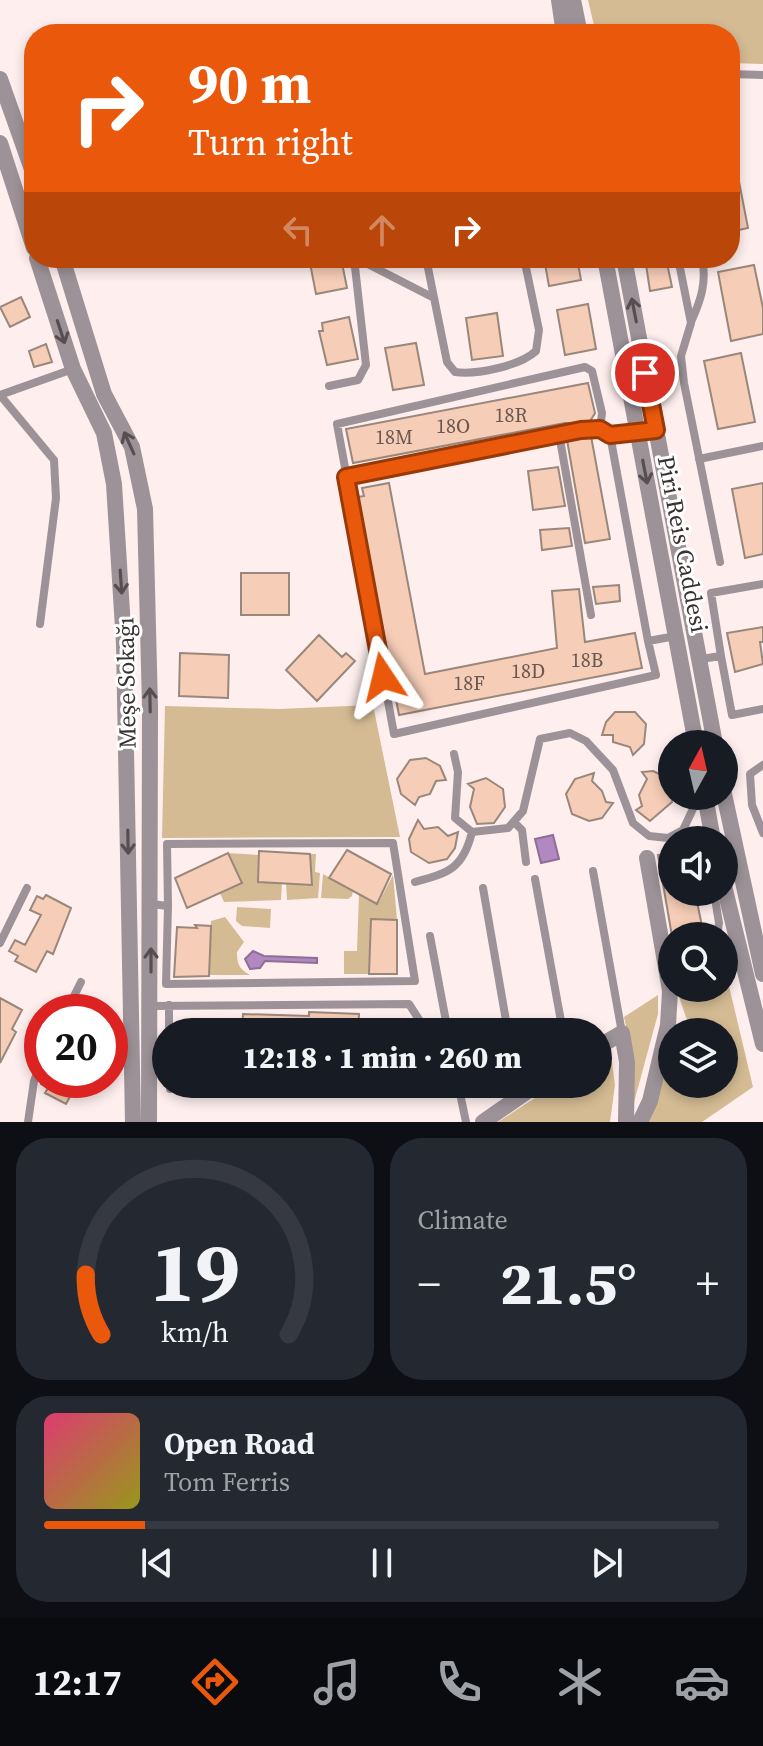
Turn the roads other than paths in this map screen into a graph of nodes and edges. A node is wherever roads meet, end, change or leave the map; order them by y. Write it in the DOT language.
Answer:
graph roads {
  1 [pos="559,0"];
  2 [pos="573,0"];
  3 [pos="563,24"];
  4 [pos="578,24"];
  5 [pos="740,74"];
  6 [pos="763,75"];
  7 [pos="0,79"];
  8 [pos="24,147"];
  9 [pos="1,149"];
  10 [pos="24,218"];
  11 [pos="40,268"];
  12 [pos="65,268"];
  13 [pos="356,268"];
  14 [pos="375,268"];
  15 [pos="428,268"];
  16 [pos="526,268"];
  17 [pos="607,268"];
  18 [pos="626,268"];
  19 [pos="680,268"];
  20 [pos="704,268"];
  21 [pos="434,298"];
  22 [pos="691,323"];
  23 [pos="73,369"];
  24 [pos="329,386"];
  25 [pos="600,429"];
  26 [pos="656,430"];
  27 [pos="559,434"];
  28 [pos="638,434"];
  29 [pos="610,435"];
  30 [pos="763,446"];
  31 [pos="699,459"];
  32 [pos="346,477"];
  33 [pos="720,562"];
  34 [pos="763,584"];
  35 [pos="591,615"];
  36 [pos="40,624"];
  37 [pos="677,636"];
  38 [pos="648,641"];
  39 [pos="721,656"];
  40 [pos="701,659"];
  41 [pos="763,709"];
  42 [pos="694,730"];
  43 [pos="713,730"];
  44 [pos="454,754"];
  45 [pos="763,765"];
  46 [pos="692,810"];
  47 [pos="727,810"];
  48 [pos="514,822"];
  49 [pos="472,832"];
  50 [pos="763,833"];
  51 [pos="647,858"];
  52 [pos="526,862"];
  53 [pos="593,871"];
  54 [pos="535,879"];
  55 [pos="415,882"];
  56 [pos="27,888"];
  57 [pos="483,888"];
  58 [pos="159,905"];
  59 [pos="735,906"];
  60 [pos="660,922"];
  61 [pos="751,933"];
  62 [pos="430,936"];
  63 [pos="0,943"];
  64 [pos="763,974"];
  65 [pos="81,982"];
  66 [pos="75,994"];
  67 [pos="669,1002"];
  68 [pos="169,1005"];
  69 [pos="150,1006"];
  70 [pos="169,1018"];
  71 [pos="418,1018"];
  72 [pos="445,1018"];
  73 [pos="506,1018"];
  74 [pos="560,1018"];
  75 [pos="622,1033"];
  76 [pos="612,1039"];
  77 [pos="763,1044"];
  78 [pos="32,1098"];
  79 [pos="461,1098"];
  80 [pos="511,1098"];
  81 [pos="28,1122"];
  82 [pos="133,1122"];
  83 [pos="149,1122"];
  84 [pos="466,1122"];
  85 [pos="483,1122"];
  86 [pos="626,1122"];
  87 [pos="640,1122"];
  1 -- 3 [label="street"];
  2 -- 4 [label="street"];
  5 -- 6 [label="lane"];
  7 -- 8 [label="street"];
  9 -- 10 [label="street"];
  11 -- 23 [label="street, Meşe Sokağı, one-way"];
  58 -- 12 [label="street, Meşe Sokağı, one-way"];
  13 -- 24 [label="lane"];
  14 -- 21 [label="lane"];
  15 -- 21 [label="lane"];
  16 -- 21 [label="lane"];
  17 -- 28 [label="street, Piri Reis Caddesi"];
  26 -- 18 [label="street, Piri Reis Caddesi, one-way"];
  19 -- 22 [label="lane"];
  20 -- 22 [label="lane"];
  22 -- 31 [label="lane"];
  23 -- 36 [label="lane"];
  23 -- 82 [label="street, Meşe Sokağı, one-way"];
  25 -- 27 [label="lane"];
  25 -- 29 [label="lane"];
  25 -- 32 [label="lane"];
  26 -- 28 [label="lane"];
  26 -- 40 [label="street, Piri Reis Caddesi"];
  27 -- 32 [label="lane"];
  27 -- 35 [label="lane"];
  28 -- 29 [label="lane"];
  28 -- 37 [label="street, Piri Reis Caddesi, one-way"];
  29 -- 38 [label="lane"];
  30 -- 31 [label="lane"];
  31 -- 33 [label="lane"];
  32 -- 38 [label="lane"];
  34 -- 39 [label="lane"];
  37 -- 38 [label="lane"];
  37 -- 42 [label="street, Piri Reis Caddesi"];
  39 -- 40 [label="lane"];
  39 -- 41 [label="lane"];
  40 -- 43 [label="street, Piri Reis Caddesi"];
  44 -- 49 [label="lane"];
  45 -- 50 [label="lane"];
  46 -- 48 [label="lane"];
  47 -- 61 [label="street"];
  48 -- 49 [label="lane"];
  48 -- 52 [label="lane"];
  49 -- 55 [label="lane"];
  51 -- 60 [label="street"];
  53 -- 75 [label="lane"];
  54 -- 74 [label="lane"];
  56 -- 63 [label="lane"];
  57 -- 73 [label="lane"];
  58 -- 58 [label="lane"];
  69 -- 58 [label="street, Meşe Sokağı, one-way"];
  59 -- 61 [label="street"];
  61 -- 64 [label="street"];
  61 -- 77 [label="street"];
  62 -- 72 [label="lane"];
  65 -- 66 [label="lane"];
  67 -- 87 [label="street"];
  68 -- 69 [label="lane"];
  68 -- 70 [label="lane"];
  68 -- 71 [label="lane"];
  69 -- 83 [label="street, Meşe Sokağı"];
  75 -- 76 [label="street"];
  75 -- 86 [label="street"];
  78 -- 81 [label="lane"];
  79 -- 84 [label="lane"];
  80 -- 85 [label="street"];
}
